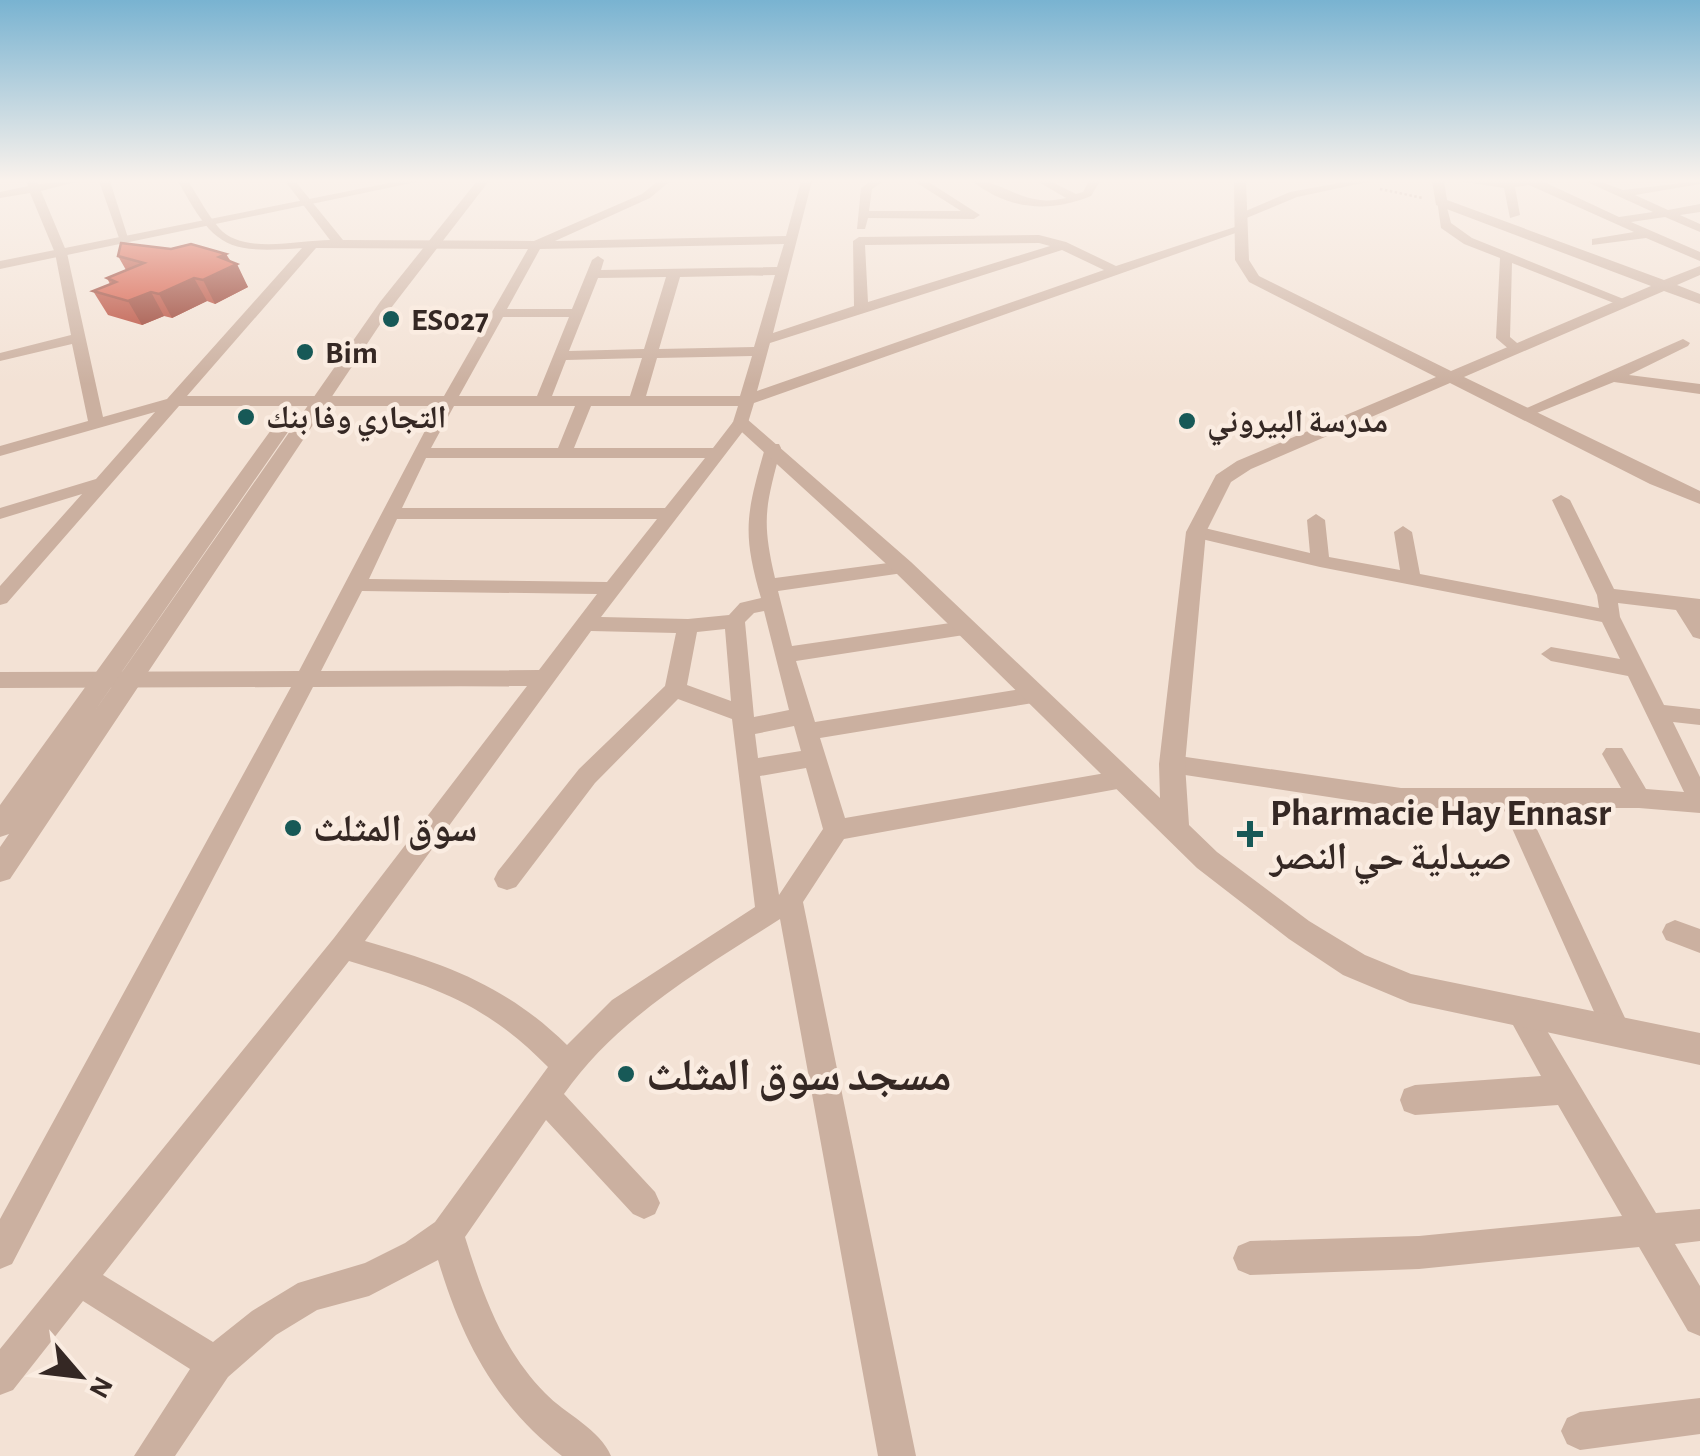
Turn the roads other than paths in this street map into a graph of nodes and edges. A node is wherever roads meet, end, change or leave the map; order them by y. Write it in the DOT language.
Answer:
graph roads {
  1 [pos="60,249"];
  2 [pos="75,249"];
  3 [pos="309,249"];
  4 [pos="421,249"];
  5 [pos="534,249"];
  6 [pos="603,249"];
  7 [pos="788,249"];
  8 [pos="858,249"];
  9 [pos="884,249"];
  10 [pos="964,249"];
  11 [pos="1033,249"];
  12 [pos="1070,249"];
  13 [pos="1174,249"];
  14 [pos="1241,249"];
  15 [pos="1490,249"];
  16 [pos="1565,249"];
  17 [pos="61,252"];
  18 [pos="1506,256"];
  19 [pos="931,263"];
  20 [pos="0,265"];
  21 [pos="1700,270"];
  22 [pos="783,271"];
  23 [pos="1118,272"];
  24 [pos="674,273"];
  25 [pos="592,274"];
  26 [pos="1662,286"];
  27 [pos="1700,299"];
  28 [pos="1624,302"];
  29 [pos="861,308"];
  30 [pos="577,313"];
  31 [pos="496,314"];
  32 [pos="78,338"];
  33 [pos="1683,343"];
  34 [pos="764,345"];
  35 [pos="1516,348"];
  36 [pos="648,354"];
  37 [pos="0,356"];
  38 [pos="560,356"];
  39 [pos="1612,376"];
  40 [pos="1446,377"];
  41 [pos="1700,389"];
  42 [pos="178,400"];
  43 [pos="543,400"];
  44 [pos="585,400"];
  45 [pos="637,400"];
  46 [pos="449,401"];
  47 [pos="309,402"];
  48 [pos="743,412"];
  49 [pos="1521,414"];
  50 [pos="96,423"];
  51 [pos="772,448"];
  52 [pos="0,451"];
  53 [pos="564,452"];
  54 [pos="420,453"];
  55 [pos="718,453"];
  56 [pos="103,482"];
  57 [pos="1700,498"];
  58 [pos="1561,500"];
  59 [pos="671,513"];
  60 [pos="0,514"];
  61 [pos="390,514"];
  62 [pos="1316,520"];
  63 [pos="1196,532"];
  64 [pos="1403,532"];
  65 [pos="36,558"];
  66 [pos="1320,561"];
  67 [pos="903,567"];
  68 [pos="0,569"];
  69 [pos="1411,578"];
  70 [pos="356,585"];
  71 [pos="612,588"];
  72 [pos="768,595"];
  73 [pos="0,598"];
  74 [pos="1691,605"];
  75 [pos="1608,606"];
  76 [pos="735,621"];
  77 [pos="585,624"];
  78 [pos="688,626"];
  79 [pos="964,628"];
  80 [pos="1700,632"];
  81 [pos="784,654"];
  82 [pos="1551,654"];
  83 [pos="1636,670"];
  84 [pos="306,677"];
  85 [pos="544,678"];
  86 [pos="0,680"];
  87 [pos="128,682"];
  88 [pos="100,683"];
  89 [pos="675,689"];
  90 [pos="1033,695"];
  91 [pos="1654,712"];
  92 [pos="1700,717"];
  93 [pos="742,721"];
  94 [pos="804,724"];
  95 [pos="1614,754"];
  96 [pos="815,758"];
  97 [pos="1172,764"];
  98 [pos="747,769"];
  99 [pos="1123,780"];
  100 [pos="1511,798"];
  101 [pos="1639,798"];
  102 [pos="1700,802"];
  103 [pos="1175,825"];
  104 [pos="0,826"];
  105 [pos="836,830"];
  106 [pos="0,870"];
  107 [pos="507,879"];
  108 [pos="779,906"];
  109 [pos="344,947"];
  110 [pos="1520,1014"];
  111 [pos="1618,1033"];
  112 [pos="1700,1049"];
  113 [pos="567,1065"];
  114 [pos="1562,1090"];
  115 [pos="545,1096"];
  116 [pos="1414,1100"];
  117 [pos="644,1203"];
  118 [pos="1700,1225"];
  119 [pos="1646,1229"];
  120 [pos="447,1234"];
  121 [pos="0,1252"];
  122 [pos="1250,1258"];
  123 [pos="79,1279"];
  124 [pos="1700,1319"];
  125 [pos="215,1364"];
  126 [pos="0,1377"];
  127 [pos="1700,1416"];
  128 [pos="1580,1431"];
  129 [pos="153,1456"];
  130 [pos="592,1456"];
  131 [pos="898,1456"];
  1 -- 17 [label="street"];
  2 -- 17 [label="street"];
  3 -- 42 [label="street"];
  4 -- 47 [label="street"];
  5 -- 31 [label="street"];
  6 -- 25 [label="street"];
  7 -- 22 [label="street"];
  8 -- 29 [label="street"];
  9 -- 19 [label="street"];
  10 -- 19 [label="street"];
  11 -- 19 [label="street"];
  12 -- 23 [label="street"];
  13 -- 23 [label="street"];
  14 -- 40 [label="street"];
  15 -- 18 [label="street"];
  16 -- 26 [label="street"];
  17 -- 20 [label="street"];
  17 -- 32 [label="street"];
  18 -- 28 [label="street"];
  18 -- 35 [label="street"];
  19 -- 29 [label="street"];
  21 -- 26 [label="street"];
  22 -- 24 [label="street"];
  22 -- 34 [label="street"];
  23 -- 48 [label="street"];
  24 -- 25 [label="street"];
  24 -- 36 [label="street"];
  25 -- 30 [label="street"];
  26 -- 27 [label="street"];
  26 -- 28 [label="street"];
  28 -- 35 [label="street"];
  29 -- 34 [label="street"];
  30 -- 31 [label="street"];
  30 -- 38 [label="street"];
  31 -- 46 [label="street"];
  32 -- 37 [label="street"];
  32 -- 50 [label="street"];
  33 -- 39 [label="street"];
  34 -- 36 [label="street"];
  34 -- 48 [label="street"];
  35 -- 40 [label="street"];
  36 -- 38 [label="street"];
  36 -- 45 [label="street"];
  38 -- 43 [label="street"];
  39 -- 41 [label="street"];
  39 -- 49 [label="street"];
  40 -- 49 [label="street"];
  40 -- 63 [label="street"];
  42 -- 47 [label="street"];
  42 -- 50 [label="street"];
  42 -- 56 [label="street"];
  43 -- 44 [label="street"];
  43 -- 46 [label="street"];
  44 -- 45 [label="street"];
  44 -- 53 [label="street"];
  45 -- 48 [label="street"];
  46 -- 47 [label="street"];
  46 -- 54 [label="street"];
  47 -- 87 [label="street"];
  47 -- 88 [label="street"];
  48 -- 51 [label="street"];
  48 -- 55 [label="street"];
  49 -- 57 [label="street"];
  50 -- 52 [label="street"];
  51 -- 67 [label="street"];
  51 -- 72 [label="street"];
  53 -- 54 [label="street"];
  53 -- 55 [label="street"];
  54 -- 61 [label="street"];
  55 -- 59 [label="street"];
  56 -- 60 [label="street"];
  56 -- 65 [label="street"];
  58 -- 75 [label="street"];
  59 -- 61 [label="street"];
  59 -- 71 [label="street"];
  61 -- 70 [label="street"];
  62 -- 66 [label="street"];
  63 -- 66 [label="street"];
  63 -- 97 [label="street"];
  64 -- 69 [label="street"];
  65 -- 68 [label="street"];
  65 -- 73 [label="street"];
  66 -- 69 [label="street"];
  67 -- 72 [label="street"];
  67 -- 79 [label="street"];
  69 -- 75 [label="street"];
  70 -- 71 [label="street"];
  70 -- 84 [label="street"];
  71 -- 77 [label="street"];
  72 -- 76 [label="street"];
  72 -- 81 [label="street"];
  74 -- 75 [label="street"];
  74 -- 80 [label="street"];
  75 -- 83 [label="street"];
  76 -- 78 [label="street"];
  76 -- 93 [label="street"];
  77 -- 78 [label="street"];
  77 -- 85 [label="street"];
  78 -- 89 [label="street"];
  79 -- 81 [label="street"];
  79 -- 90 [label="street"];
  81 -- 94 [label="street"];
  82 -- 83 [label="street"];
  83 -- 91 [label="street"];
  84 -- 85 [label="street"];
  84 -- 87 [label="street"];
  84 -- 121 [label="street"];
  85 -- 109 [label="street"];
  86 -- 88 [label="street"];
  87 -- 88 [label="street"];
  87 -- 106 [label="street"];
  88 -- 104 [label="street"];
  89 -- 93 [label="street"];
  89 -- 107 [label="street"];
  90 -- 94 [label="street"];
  90 -- 99 [label="street"];
  91 -- 92 [label="street"];
  91 -- 102 [label="street"];
  93 -- 94 [label="street"];
  93 -- 98 [label="street"];
  94 -- 96 [label="street"];
  95 -- 101 [label="street"];
  96 -- 98 [label="street"];
  96 -- 105 [label="street"];
  97 -- 100 [label="street"];
  97 -- 103 [label="street"];
  98 -- 108 [label="street"];
  99 -- 103 [label="street"];
  99 -- 105 [label="street"];
  100 -- 101 [label="street"];
  100 -- 111 [label="street"];
  101 -- 102 [label="street"];
  103 -- 110 [label="street"];
  105 -- 108 [label="street"];
  108 -- 113 [label="street"];
  108 -- 131 [label="street"];
  109 -- 113 [label="street"];
  109 -- 123 [label="street"];
  110 -- 111 [label="street"];
  110 -- 114 [label="street"];
  111 -- 112 [label="street"];
  113 -- 115 [label="street"];
  114 -- 116 [label="street"];
  114 -- 119 [label="street"];
  115 -- 117 [label="street"];
  115 -- 120 [label="street"];
  118 -- 119 [label="street"];
  119 -- 122 [label="street"];
  119 -- 124 [label="street"];
  120 -- 125 [label="street"];
  120 -- 130 [label="street"];
  123 -- 125 [label="street"];
  123 -- 126 [label="street"];
  125 -- 129 [label="street"];
  127 -- 128 [label="street"];
}
